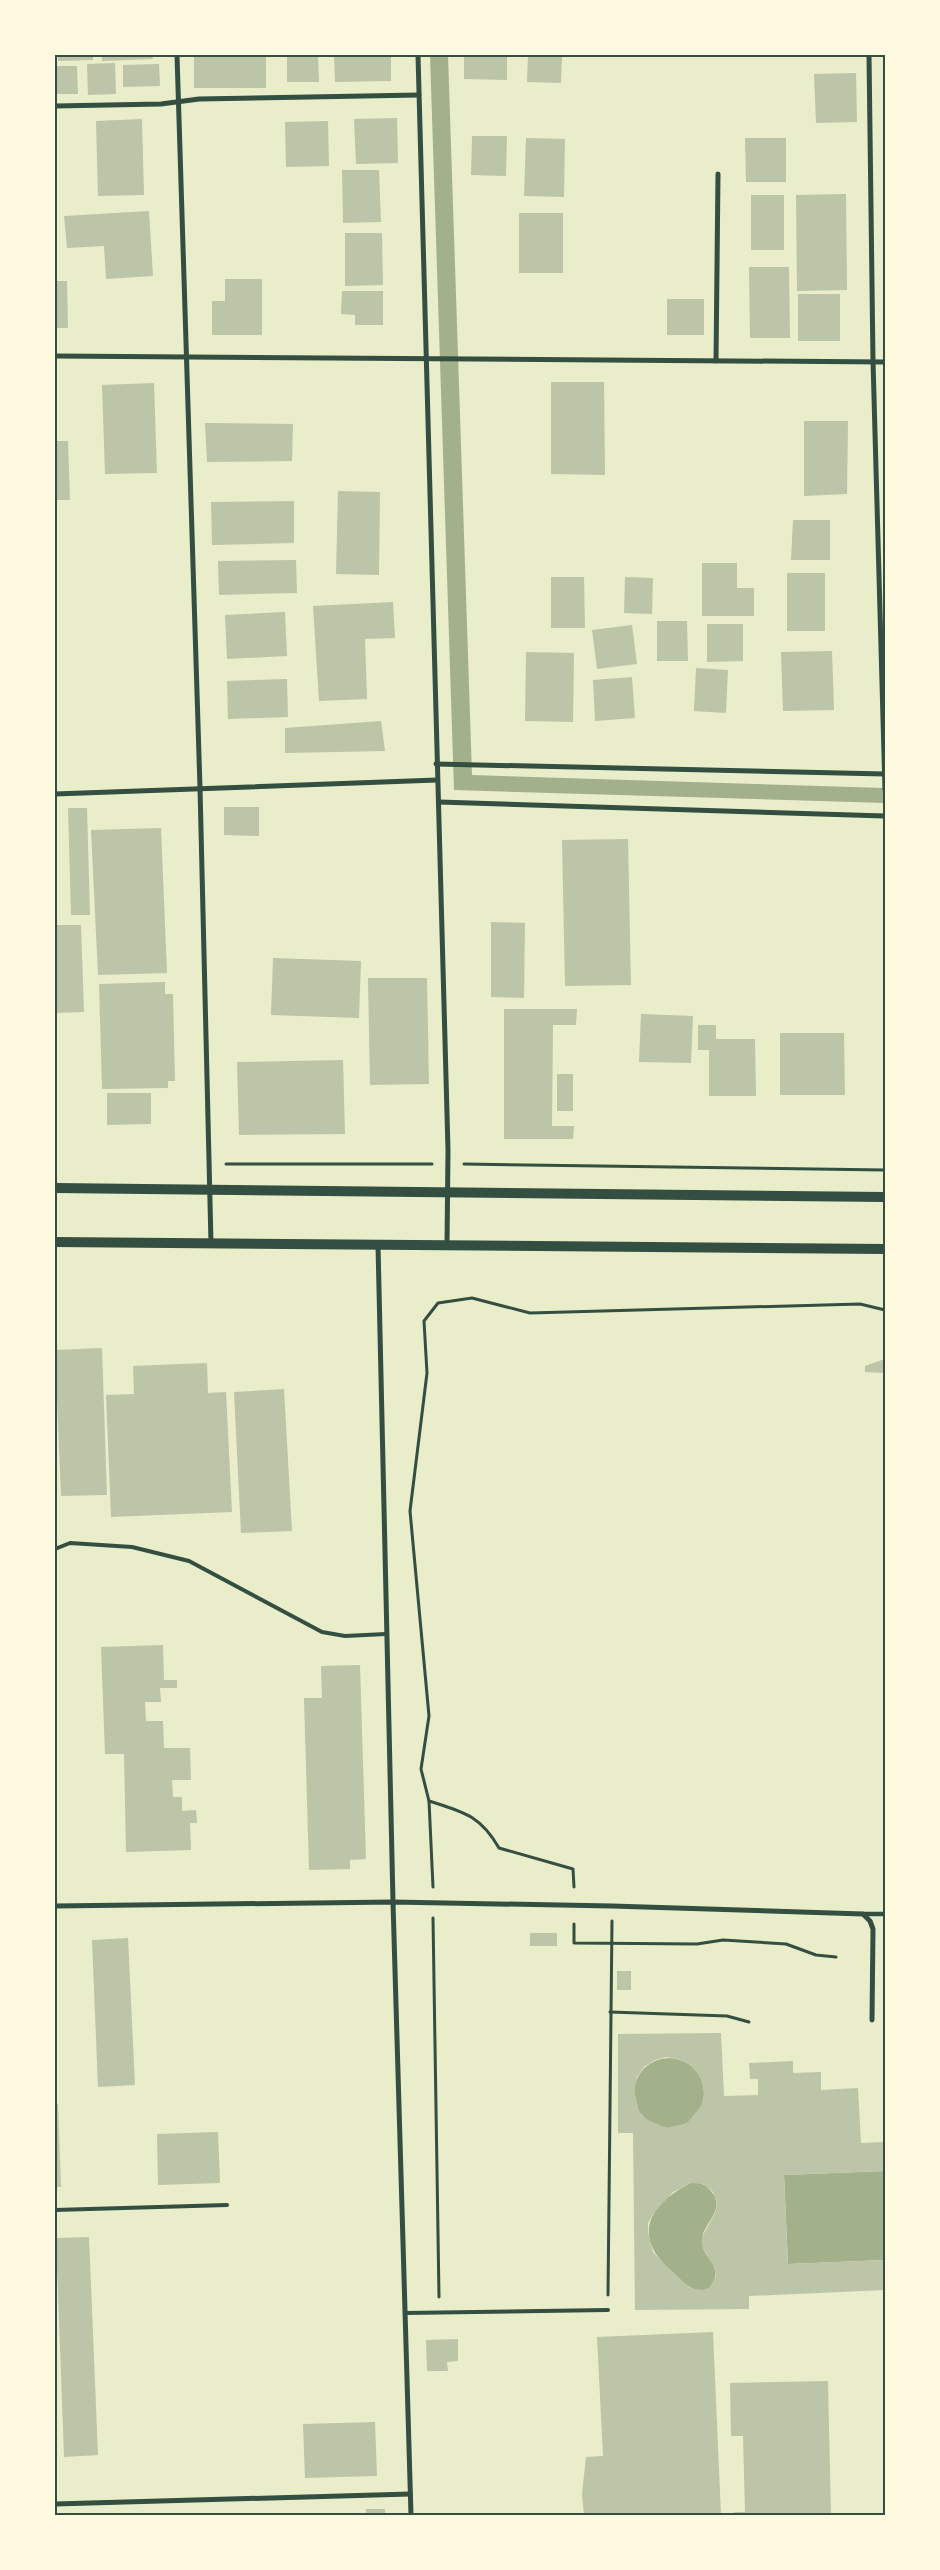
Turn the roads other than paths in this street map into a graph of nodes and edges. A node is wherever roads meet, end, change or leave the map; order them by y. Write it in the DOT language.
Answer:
graph roads {
  1 [pos="177,55"];
  2 [pos="418,55"];
  3 [pos="869,55"];
  4 [pos="419,95"];
  5 [pos="178,101"];
  6 [pos="55,106"];
  7 [pos="718,174"];
  8 [pos="55,356"];
  9 [pos="186,357"];
  10 [pos="428,358"];
  11 [pos="716,361"];
  12 [pos="873,362"];
  13 [pos="885,362"];
  14 [pos="436,764"];
  15 [pos="884,774"];
  16 [pos="437,780"];
  17 [pos="200,788"];
  18 [pos="885,789"];
  19 [pos="55,794"];
  20 [pos="439,802"];
  21 [pos="885,816"];
  22 [pos="56,1187"];
  23 [pos="210,1189"];
  24 [pos="447,1192"];
  25 [pos="885,1197"];
  26 [pos="55,1242"];
  27 [pos="211,1243"];
  28 [pos="378,1245"];
  29 [pos="447,1245"];
  30 [pos="885,1249"];
  31 [pos="55,1549"];
  32 [pos="386,1634"];
  33 [pos="393,1902"];
  34 [pos="55,1906"];
  35 [pos="863,1914"];
  36 [pos="885,1914"];
  37 [pos="872,2020"];
  38 [pos="227,2205"];
  39 [pos="55,2210"];
  40 [pos="608,2310"];
  41 [pos="405,2313"];
  42 [pos="410,2494"];
  43 [pos="55,2504"];
  44 [pos="411,2515"];
  1 -- 5 [label="street"];
  2 -- 4 [label="street"];
  3 -- 12 [label="street"];
  4 -- 5 [label="street"];
  4 -- 10 [label="street"];
  5 -- 6 [label="street"];
  5 -- 9 [label="street"];
  7 -- 11 [label="street"];
  8 -- 9 [label="street"];
  9 -- 10 [label="street"];
  9 -- 17 [label="street"];
  10 -- 11 [label="street"];
  10 -- 14 [label="street"];
  11 -- 12 [label="street"];
  12 -- 13 [label="street"];
  12 -- 15 [label="street"];
  14 -- 15 [label="street"];
  14 -- 16 [label="street"];
  15 -- 18 [label="street"];
  16 -- 17 [label="street"];
  16 -- 20 [label="street"];
  17 -- 19 [label="street"];
  17 -- 23 [label="street"];
  20 -- 21 [label="street"];
  20 -- 24 [label="street"];
  22 -- 23 [label="main road"];
  23 -- 24 [label="main road"];
  23 -- 27 [label="street"];
  24 -- 25 [label="main road"];
  24 -- 29 [label="street"];
  26 -- 27 [label="main road"];
  27 -- 28 [label="main road"];
  28 -- 29 [label="main road"];
  28 -- 32 [label="street"];
  29 -- 30 [label="main road"];
  31 -- 32 [label="lane"];
  32 -- 33 [label="street"];
  33 -- 34 [label="street"];
  33 -- 35 [label="street"];
  33 -- 41 [label="street"];
  35 -- 36 [label="street"];
  35 -- 37 [label="street"];
  38 -- 39 [label="lane"];
  40 -- 41 [label="lane"];
  41 -- 42 [label="street"];
  42 -- 43 [label="street"];
  42 -- 44 [label="street"];
}
